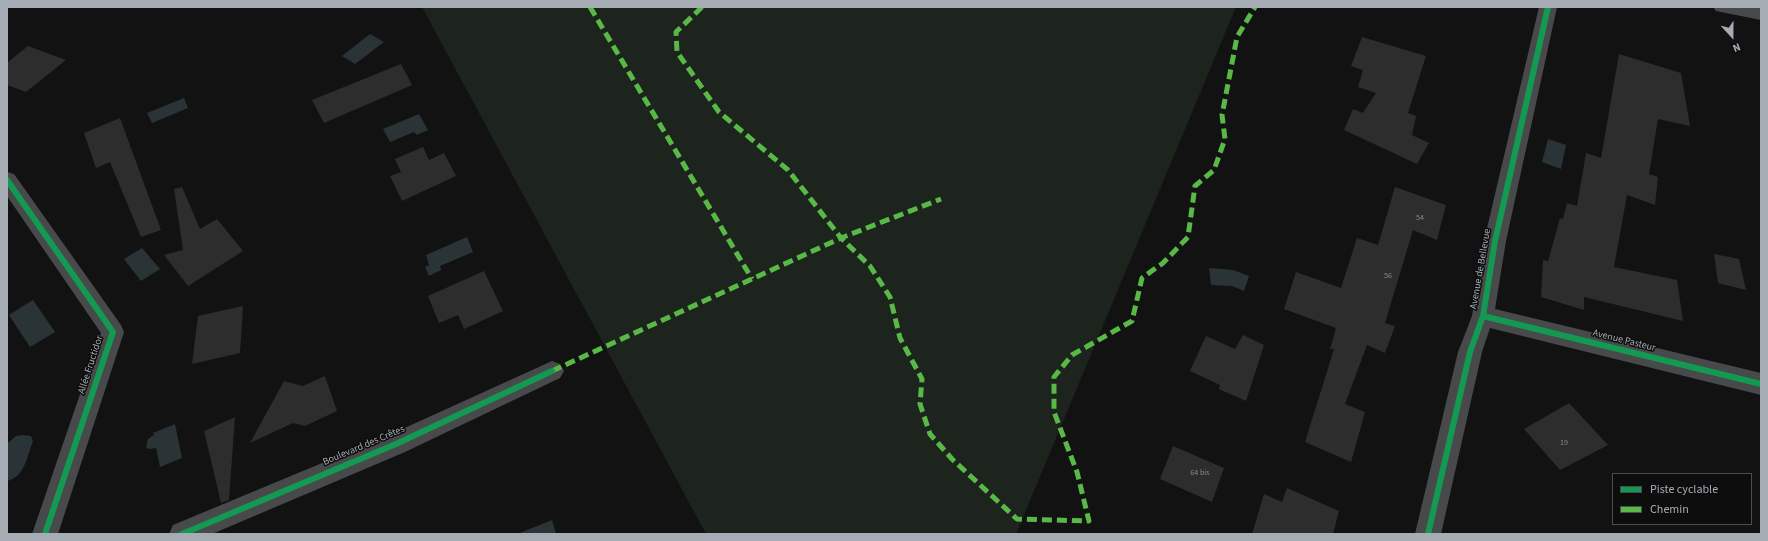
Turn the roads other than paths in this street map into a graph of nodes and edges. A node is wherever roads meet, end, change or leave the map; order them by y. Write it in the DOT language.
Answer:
graph roads {
  1 [pos="1548,7"];
  2 [pos="1722,7"];
  3 [pos="1761,14"];
  4 [pos="7,180"];
  5 [pos="1483,316"];
  6 [pos="552,371"];
  7 [pos="1761,384"];
  8 [pos="45,534"];
  9 [pos="182,534"];
  10 [pos="1428,534"];
  1 -- 5 [label="street, Avenue de Bellevue"];
  2 -- 3 [label="street"];
  4 -- 8 [label="street, Allée Fructidor"];
  5 -- 7 [label="street, Avenue Pasteur"];
  5 -- 10 [label="street, Avenue de Bellevue"];
  6 -- 9 [label="street, Boulevard des Crêtes"];
}
